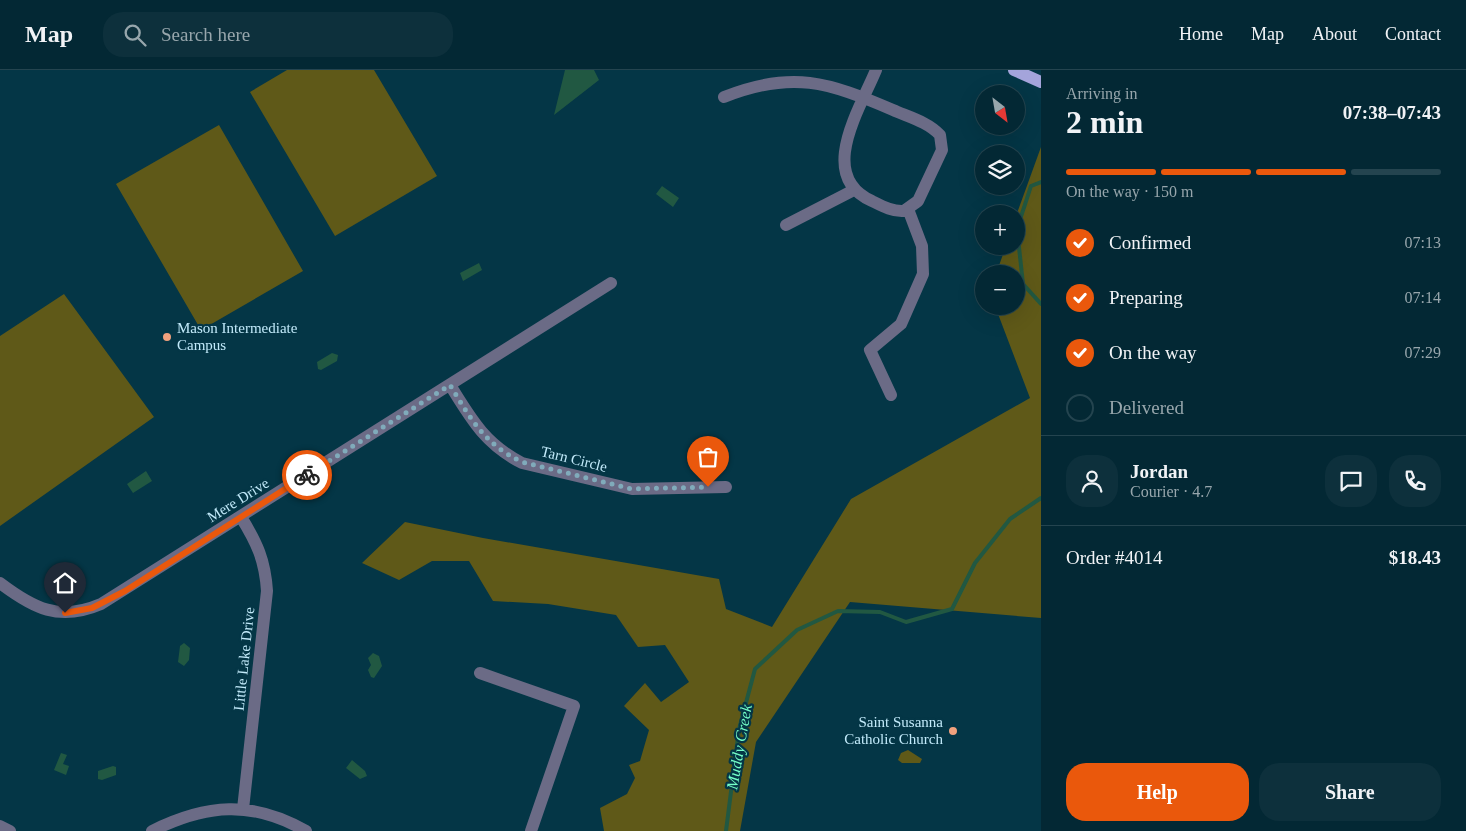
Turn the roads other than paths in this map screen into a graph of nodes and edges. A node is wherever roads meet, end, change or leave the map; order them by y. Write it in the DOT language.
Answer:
graph roads {
  1 [pos="876,70"];
  2 [pos="1014,70"];
  3 [pos="1041,82"];
  4 [pos="724,97"];
  5 [pos="864,99"];
  6 [pos="854,190"];
  7 [pos="908,209"];
  8 [pos="786,224"];
  9 [pos="611,283"];
  10 [pos="450,385"];
  11 [pos="891,395"];
  12 [pos="726,487"];
  13 [pos="241,517"];
  14 [pos="0,582"];
  15 [pos="480,674"];
  16 [pos="243,809"];
  17 [pos="0,826"];
  18 [pos="10,831"];
  19 [pos="152,831"];
  20 [pos="306,831"];
  21 [pos="531,831"];
  1 -- 5 [label="street"];
  2 -- 3 [label="main road"];
  4 -- 5 [label="street"];
  5 -- 6 [label="street"];
  5 -- 7 [label="street"];
  6 -- 7 [label="street"];
  6 -- 8 [label="street"];
  7 -- 11 [label="street"];
  9 -- 10 [label="street, Mere Drive"];
  10 -- 12 [label="street, Tarn Circle"];
  10 -- 13 [label="street, Mere Drive"];
  13 -- 14 [label="street, Mere Drive"];
  13 -- 16 [label="street, Little Lake Drive"];
  15 -- 21 [label="street"];
  16 -- 19 [label="street"];
  16 -- 20 [label="street"];
  17 -- 18 [label="street"];
}
